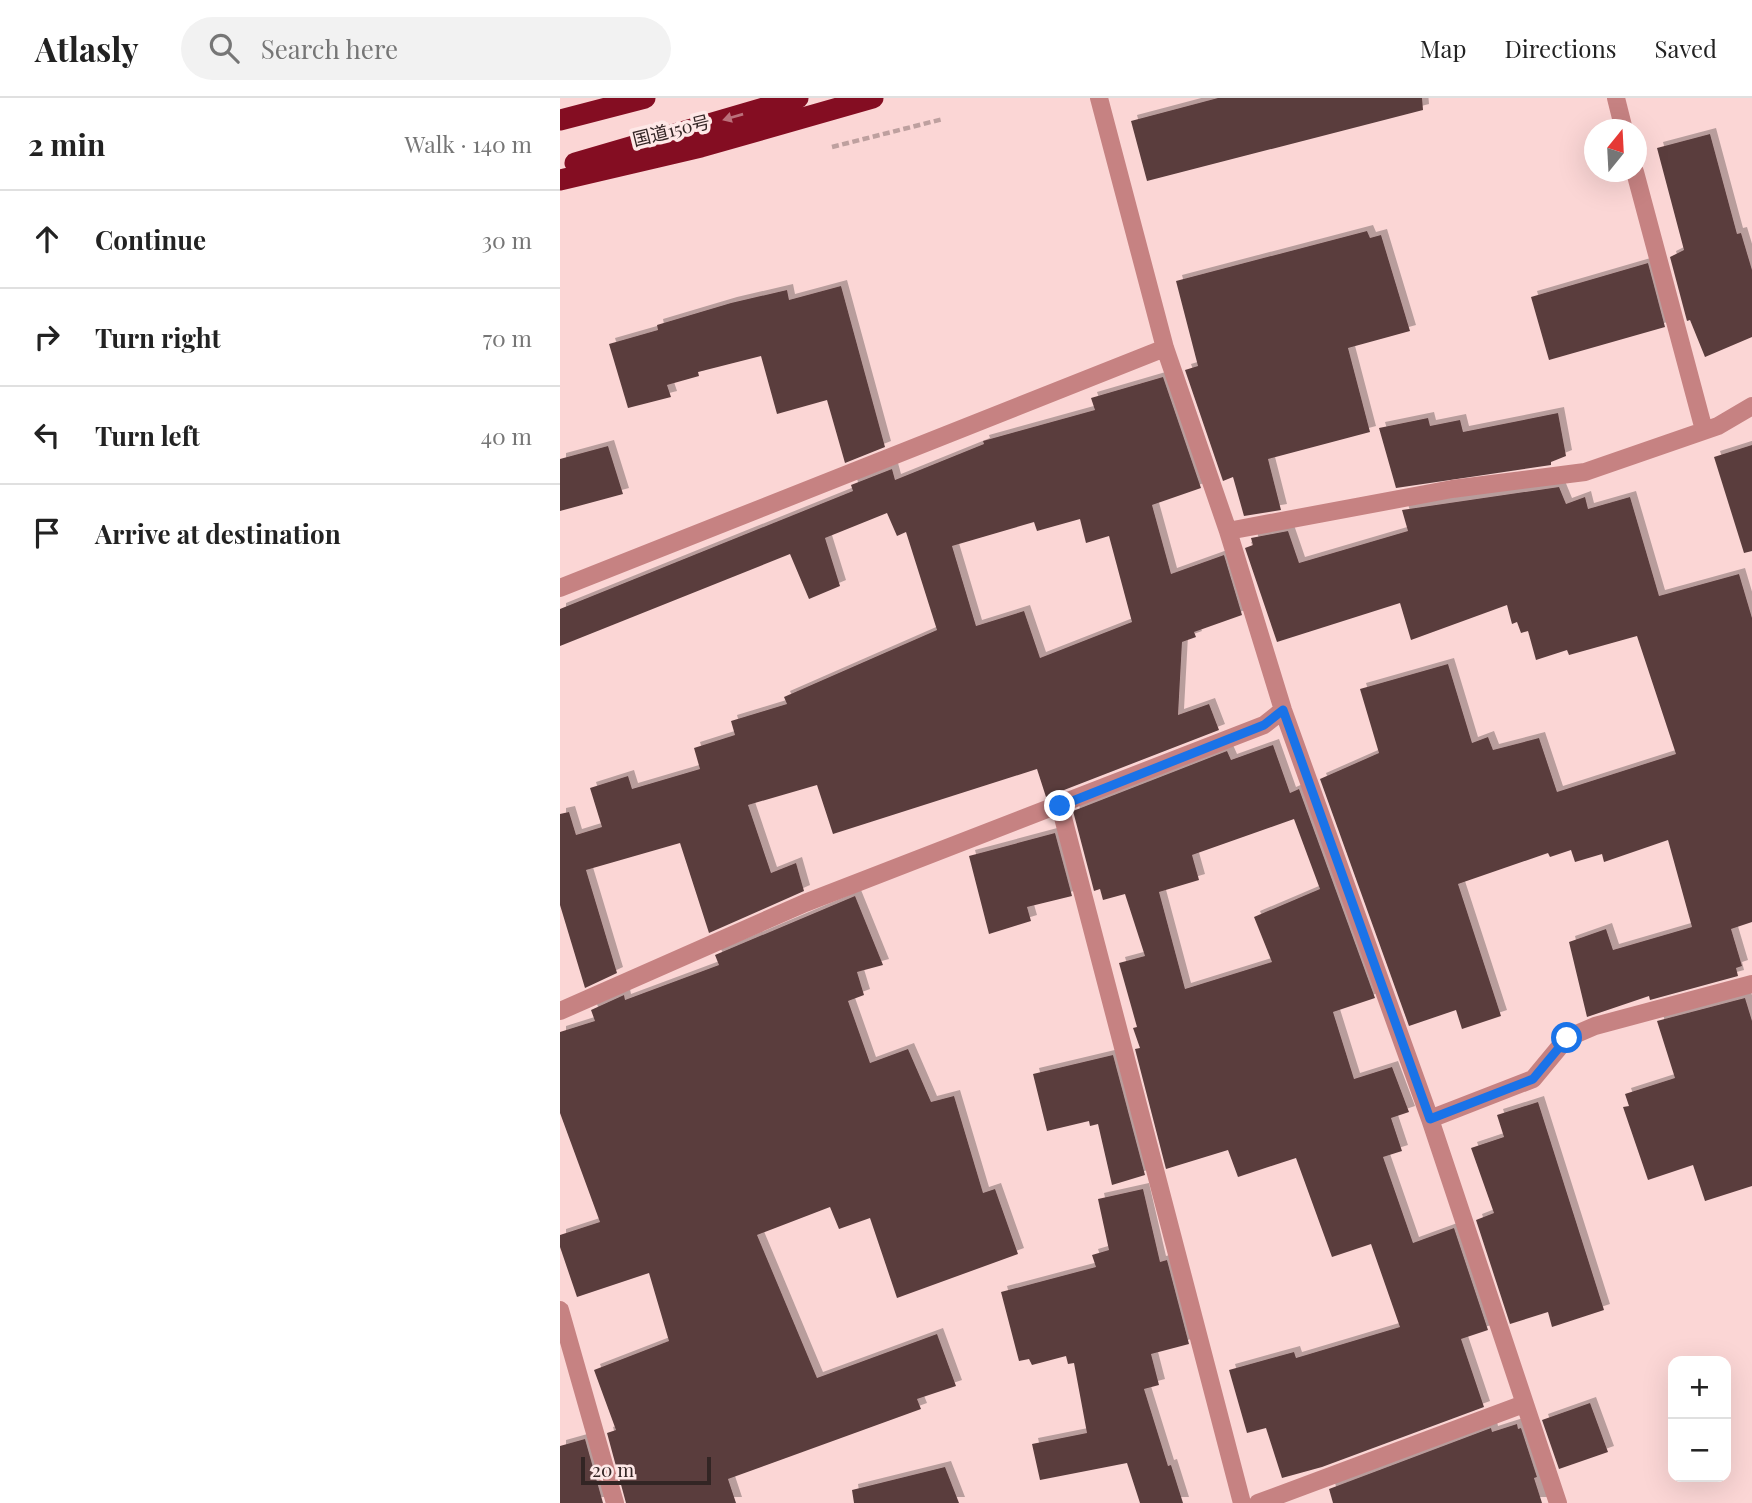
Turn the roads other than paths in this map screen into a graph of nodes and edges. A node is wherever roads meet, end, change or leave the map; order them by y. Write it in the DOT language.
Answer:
graph roads {
  1 [pos="645,98"];
  2 [pos="799,98"];
  3 [pos="873,98"];
  4 [pos="1099,98"];
  5 [pos="1615,98"];
  6 [pos="1621,119"];
  7 [pos="560,120"];
  8 [pos="560,168"];
  9 [pos="560,180"];
  10 [pos="1638,182"];
  11 [pos="1165,348"];
  12 [pos="1752,406"];
  13 [pos="1704,430"];
  14 [pos="1228,531"];
  15 [pos="560,588"];
  16 [pos="1283,710"];
  17 [pos="1060,806"];
  18 [pos="1752,984"];
  19 [pos="560,1011"];
  20 [pos="1430,1119"];
  21 [pos="560,1310"];
  22 [pos="1524,1404"];
  23 [pos="615,1503"];
  24 [pos="1242,1503"];
  25 [pos="1258,1503"];
  26 [pos="1558,1503"];
  1 -- 7 [label="highway"];
  2 -- 8 [label="highway, one-way"];
  3 -- 9 [label="highway, 国道150号"];
  4 -- 11 [label="street"];
  5 -- 6 [label="street"];
  10 -- 13 [label="street"];
  11 -- 14 [label="street"];
  11 -- 15 [label="street"];
  12 -- 13 [label="street"];
  13 -- 14 [label="street"];
  14 -- 16 [label="street"];
  16 -- 17 [label="street"];
  16 -- 20 [label="street"];
  17 -- 19 [label="street"];
  17 -- 24 [label="street"];
  18 -- 20 [label="street"];
  20 -- 22 [label="street"];
  21 -- 23 [label="street"];
  22 -- 25 [label="street"];
  22 -- 26 [label="street"];
}
